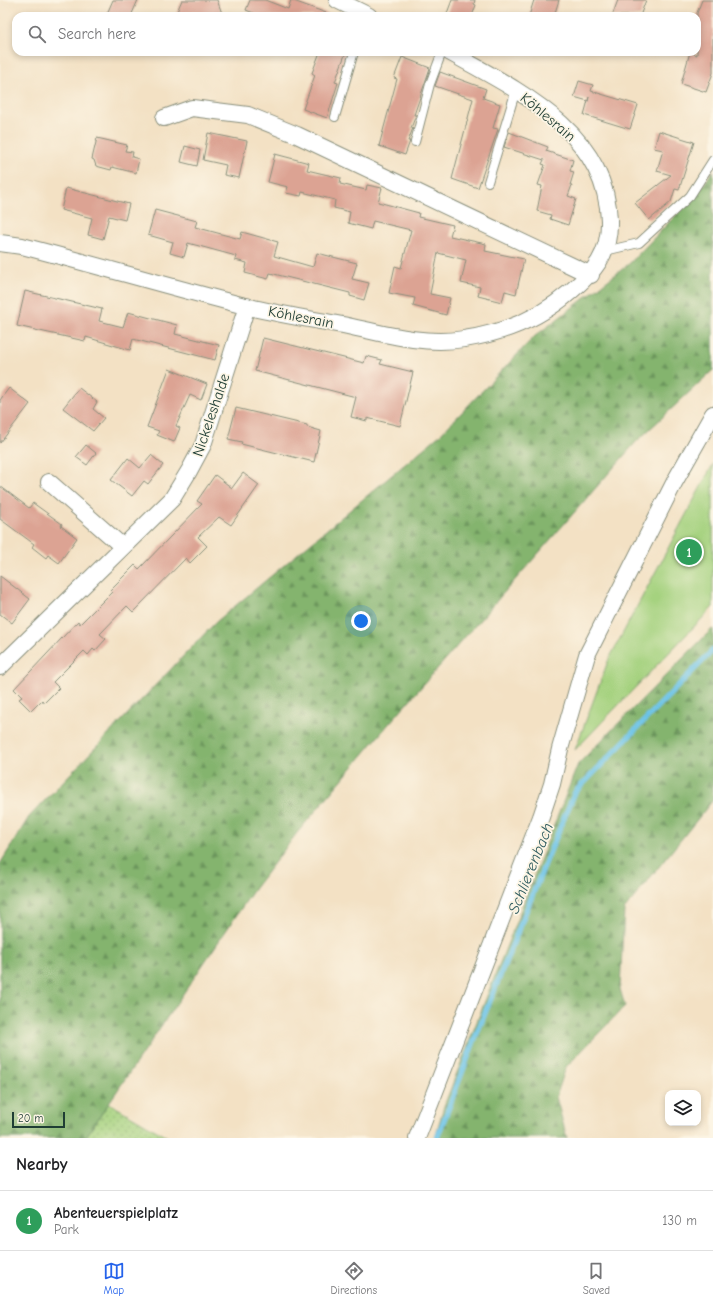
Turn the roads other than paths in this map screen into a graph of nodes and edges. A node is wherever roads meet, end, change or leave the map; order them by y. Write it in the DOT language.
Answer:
graph roads {
  1 [pos="337,0"];
  2 [pos="360,12"];
  3 [pos="353,56"];
  4 [pos="440,56"];
  5 [pos="456,56"];
  6 [pos="516,90"];
  7 [pos="335,117"];
  8 [pos="164,118"];
  9 [pos="415,142"];
  10 [pos="713,160"];
  11 [pos="488,182"];
  12 [pos="0,243"];
  13 [pos="605,251"];
  14 [pos="591,275"];
  15 [pos="247,306"];
  16 [pos="713,414"];
  17 [pos="49,482"];
  18 [pos="123,547"];
  19 [pos="0,667"];
  20 [pos="417,1138"];
  1 -- 2 [label="street"];
  3 -- 7 [label="lane"];
  4 -- 9 [label="lane"];
  5 -- 6 [label="street, Köhlesrain"];
  6 -- 11 [label="lane, Köhlesrain"];
  6 -- 13 [label="street, Köhlesrain"];
  8 -- 14 [label="street"];
  10 -- 13 [label="lane"];
  12 -- 15 [label="street, Köhlesrain"];
  13 -- 14 [label="street, Köhlesrain"];
  14 -- 15 [label="street, Köhlesrain"];
  15 -- 18 [label="street, Nickeleshalde"];
  16 -- 20 [label="street"];
  17 -- 18 [label="street"];
  18 -- 19 [label="street, Nickeleshalde"];
}
